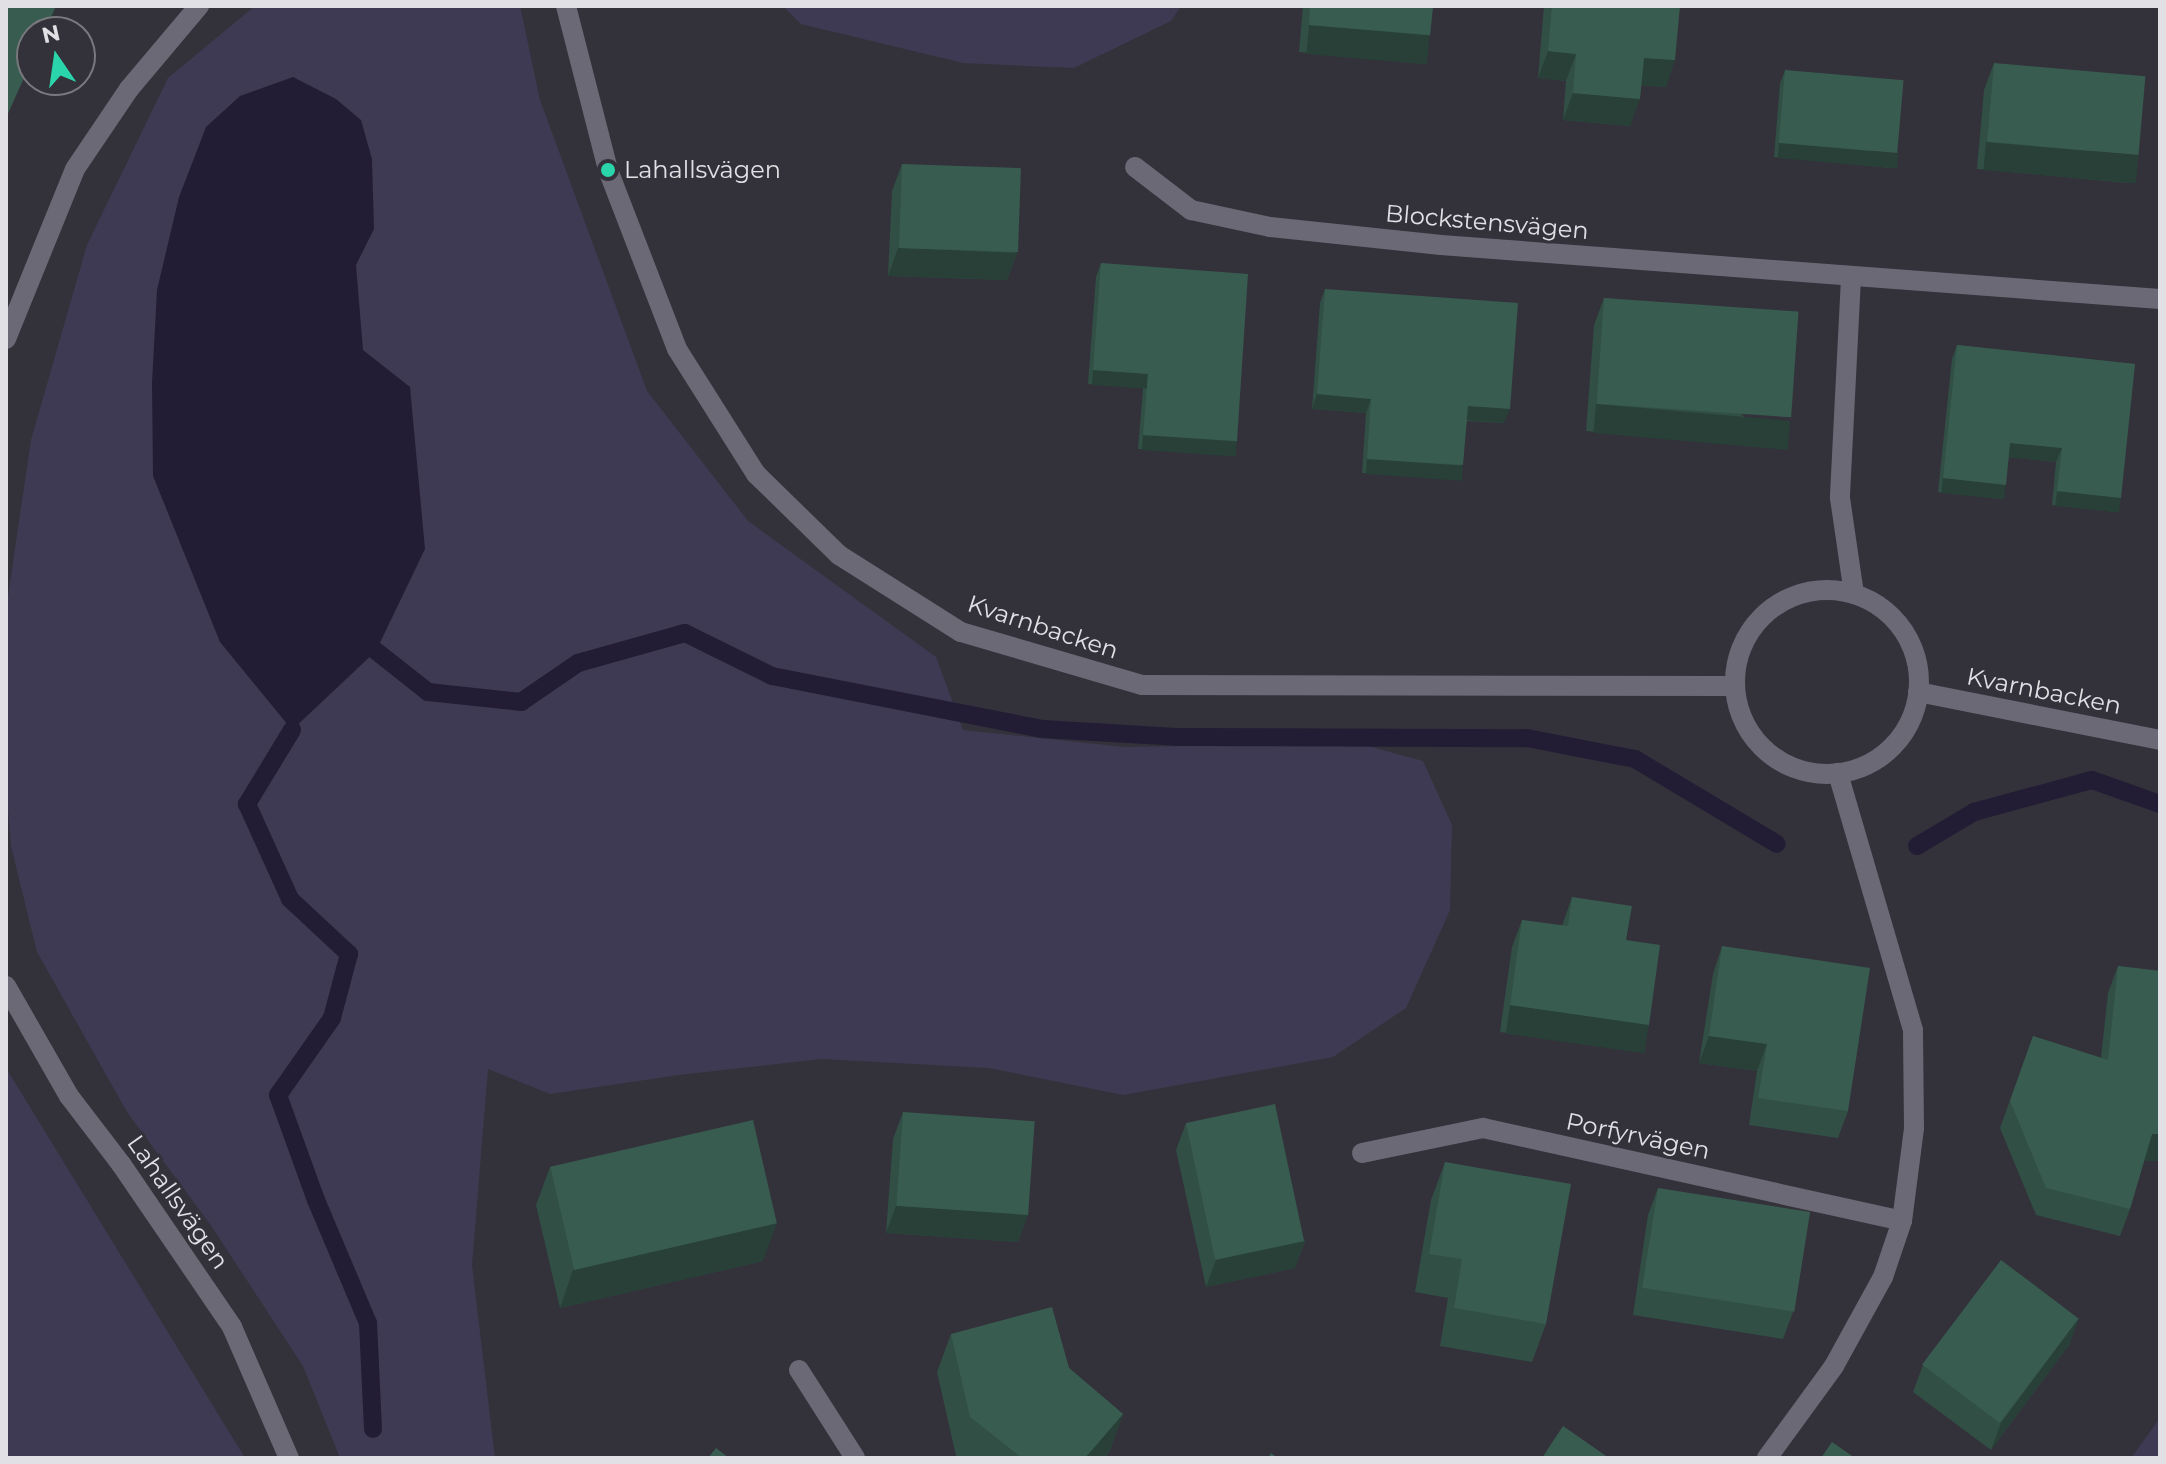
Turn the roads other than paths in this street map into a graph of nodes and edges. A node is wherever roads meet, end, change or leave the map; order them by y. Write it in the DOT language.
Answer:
graph roads {
  1 [pos="199,6"];
  2 [pos="566,6"];
  3 [pos="1135,167"];
  4 [pos="1851,278"];
  5 [pos="2160,299"];
  6 [pos="6,339"];
  7 [pos="1854,594"];
  8 [pos="1732,686"];
  9 [pos="1918,692"];
  10 [pos="2160,740"];
  11 [pos="1838,773"];
  12 [pos="6,986"];
  13 [pos="1362,1153"];
  14 [pos="1902,1221"];
  15 [pos="799,1370"];
  16 [pos="289,1458"];
  17 [pos="855,1458"];
  18 [pos="1767,1458"];
  1 -- 6 [label="street"];
  2 -- 8 [label="street, Kvarnbacken"];
  3 -- 4 [label="street, Blockstensvägen"];
  4 -- 5 [label="street, Blockstensvägen"];
  4 -- 7 [label="street"];
  7 -- 8 [label="street"];
  7 -- 9 [label="street"];
  8 -- 11 [label="street"];
  9 -- 10 [label="street, Kvarnbacken"];
  9 -- 11 [label="street"];
  11 -- 14 [label="street"];
  12 -- 16 [label="street, Lahallsvägen"];
  13 -- 14 [label="street, Porfyrvägen"];
  14 -- 18 [label="street"];
  15 -- 17 [label="street"];
}
